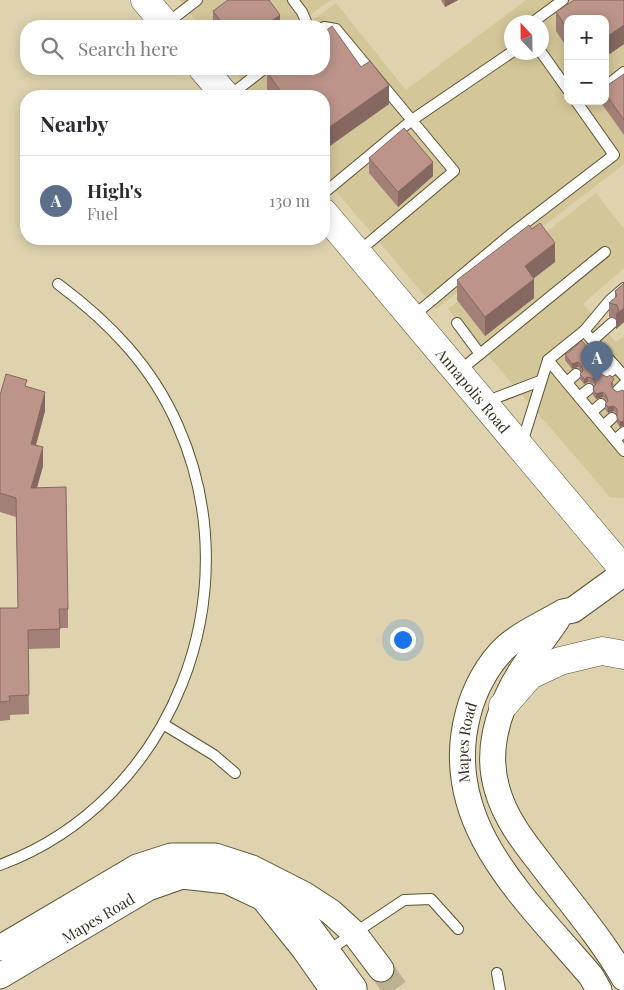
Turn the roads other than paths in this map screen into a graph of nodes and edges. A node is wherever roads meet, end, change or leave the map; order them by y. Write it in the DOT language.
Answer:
graph roads {
  1 [pos="145,0"];
  2 [pos="197,0"];
  3 [pos="293,0"];
  4 [pos="563,0"];
  5 [pos="543,15"];
  6 [pos="162,20"];
  7 [pos="172,20"];
  8 [pos="305,20"];
  9 [pos="330,28"];
  10 [pos="504,57"];
  11 [pos="547,60"];
  12 [pos="624,72"];
  13 [pos="208,75"];
  14 [pos="256,75"];
  15 [pos="564,84"];
  16 [pos="609,84"];
  17 [pos="222,90"];
  18 [pos="235,90"];
  19 [pos="581,105"];
  20 [pos="412,120"];
  21 [pos="330,188"];
  22 [pos="330,220"];
  23 [pos="605,252"];
  24 [pos="358,253"];
  25 [pos="58,284"];
  26 [pos="624,288"];
  27 [pos="411,317"];
  28 [pos="457,323"];
  29 [pos="612,323"];
  30 [pos="584,331"];
  31 [pos="593,340"];
  32 [pos="603,353"];
  33 [pos="480,354"];
  34 [pos="548,360"];
  35 [pos="594,360"];
  36 [pos="616,367"];
  37 [pos="458,373"];
  38 [pos="576,374"];
  39 [pos="606,375"];
  40 [pos="624,376"];
  41 [pos="540,381"];
  42 [pos="567,382"];
  43 [pos="588,389"];
  44 [pos="579,397"];
  45 [pos="483,403"];
  46 [pos="601,404"];
  47 [pos="592,412"];
  48 [pos="612,418"];
  49 [pos="603,426"];
  50 [pos="624,432"];
  51 [pos="615,440"];
  52 [pos="520,448"];
  53 [pos="624,451"];
  54 [pos="624,572"];
  55 [pos="563,612"];
  56 [pos="624,655"];
  57 [pos="503,706"];
  58 [pos="163,724"];
  59 [pos="235,773"];
  60 [pos="0,865"];
  61 [pos="458,929"];
  62 [pos="334,947"];
  63 [pos="0,948"];
  64 [pos="497,974"];
  65 [pos="0,976"];
  66 [pos="624,978"];
  67 [pos="359,982"];
  68 [pos="500,990"];
  69 [pos="599,990"];
  1 -- 6 [label="main road"];
  2 -- 7 [label="lane"];
  3 -- 8 [label="lane"];
  4 -- 5 [label="lane"];
  9 -- 20 [label="lane"];
  10 -- 20 [label="lane"];
  11 -- 15 [label="lane"];
  12 -- 16 [label="lane"];
  13 -- 17 [label="main road"];
  14 -- 18 [label="lane"];
  19 -- 27 [label="lane"];
  20 -- 21 [label="lane"];
  20 -- 24 [label="lane"];
  22 -- 24 [label="main road, Annapolis Road"];
  23 -- 33 [label="lane"];
  24 -- 27 [label="main road, Annapolis Road"];
  25 -- 58 [label="lane"];
  26 -- 30 [label="lane"];
  27 -- 37 [label="main road, Annapolis Road"];
  28 -- 33 [label="lane"];
  29 -- 31 [label="lane"];
  30 -- 31 [label="lane"];
  30 -- 34 [label="lane"];
  31 -- 32 [label="lane"];
  32 -- 35 [label="lane"];
  32 -- 36 [label="lane"];
  33 -- 37 [label="lane"];
  34 -- 41 [label="lane"];
  34 -- 42 [label="lane"];
  36 -- 39 [label="lane"];
  36 -- 40 [label="lane"];
  37 -- 45 [label="main road, Annapolis Road"];
  38 -- 42 [label="lane"];
  41 -- 45 [label="lane"];
  41 -- 52 [label="lane"];
  42 -- 44 [label="lane"];
  43 -- 44 [label="lane"];
  44 -- 47 [label="lane"];
  45 -- 52 [label="main road, Annapolis Road"];
  46 -- 47 [label="lane"];
  47 -- 49 [label="lane"];
  48 -- 49 [label="lane"];
  49 -- 51 [label="lane"];
  50 -- 51 [label="lane"];
  51 -- 53 [label="lane"];
  52 -- 54 [label="main road, Annapolis Road"];
  54 -- 55 [label="street, Mapes Road"];
  55 -- 57 [label="street, Mapes Road"];
  55 -- 69 [label="street, Mapes Road"];
  56 -- 57 [label="main road"];
  57 -- 66 [label="street, Mapes Road"];
  58 -- 59 [label="lane"];
  58 -- 60 [label="lane"];
  61 -- 62 [label="lane"];
  62 -- 63 [label="street, Mapes Road"];
  62 -- 65 [label="street, Mapes Road"];
  62 -- 67 [label="street, Mapes Road"];
  62 -- 67 [label="street, Mapes Road"];
  64 -- 68 [label="lane"];
}
